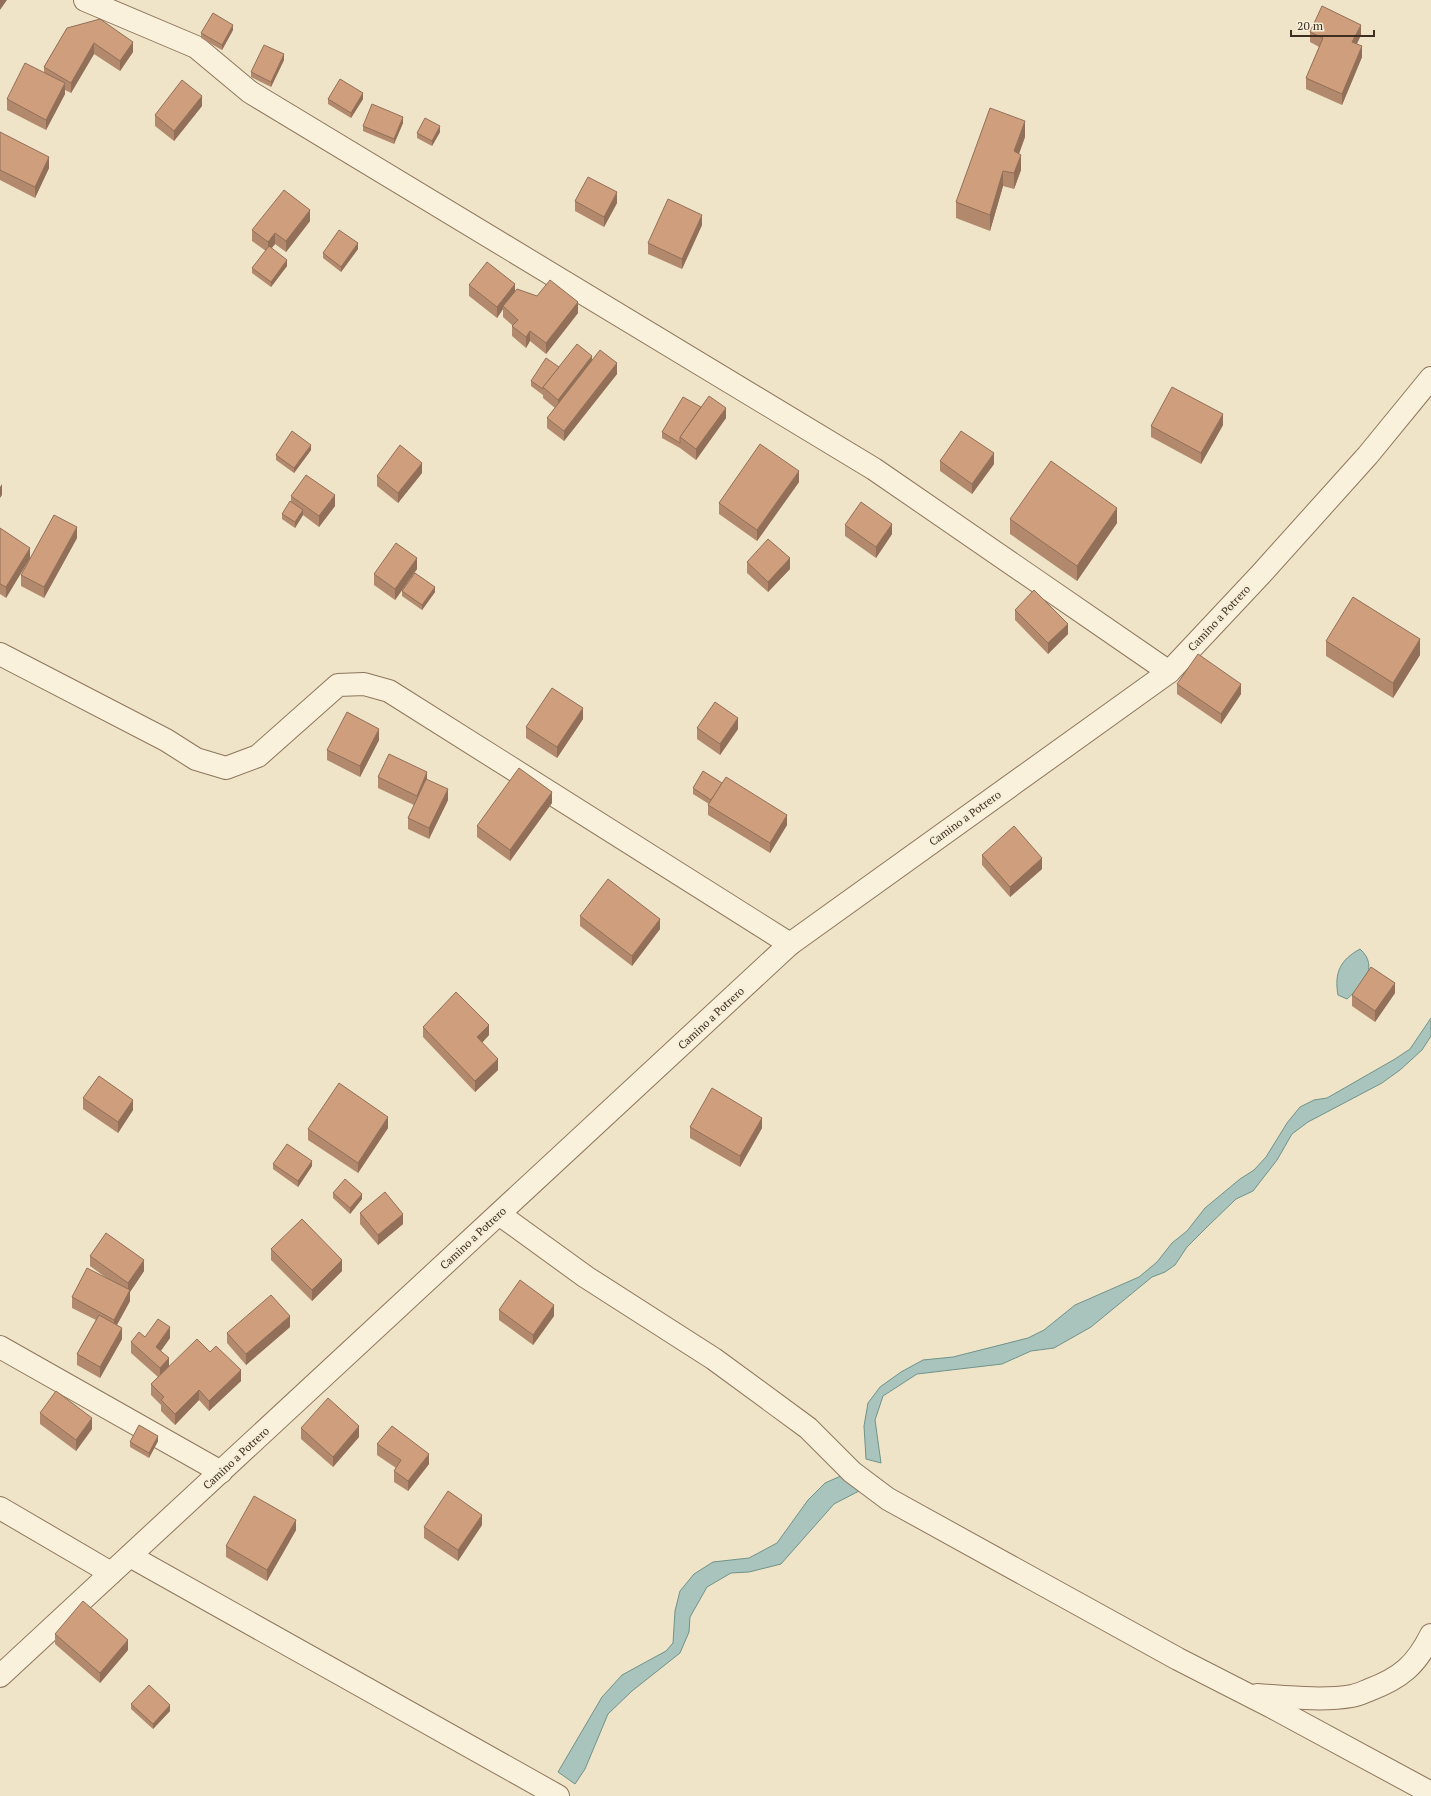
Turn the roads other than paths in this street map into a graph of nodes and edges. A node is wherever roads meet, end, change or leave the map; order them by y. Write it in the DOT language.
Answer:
graph roads {
  1 [pos="85,0"];
  2 [pos="1431,378"];
  3 [pos="0,654"];
  4 [pos="1168,672"];
  5 [pos="790,944"];
  6 [pos="499,1214"];
  7 [pos="0,1347"];
  8 [pos="221,1472"];
  9 [pos="0,1508"];
  10 [pos="130,1556"];
  11 [pos="111,1573"];
  12 [pos="1431,1635"];
  13 [pos="0,1676"];
  14 [pos="1246,1694"];
  15 [pos="1431,1793"];
  16 [pos="558,1796"];
  1 -- 4 [label="street"];
  2 -- 4 [label="street, Camino a Potrero"];
  3 -- 5 [label="street"];
  4 -- 5 [label="street, Camino a Potrero"];
  5 -- 6 [label="street, Camino a Potrero"];
  6 -- 8 [label="street, Camino a Potrero"];
  6 -- 14 [label="street"];
  7 -- 8 [label="street"];
  8 -- 10 [label="street, Camino a Potrero"];
  9 -- 11 [label="street"];
  10 -- 11 [label="street, Camino a Potrero"];
  10 -- 16 [label="street"];
  11 -- 13 [label="street, Camino a Potrero"];
  12 -- 14 [label="street"];
  14 -- 15 [label="street"];
}
